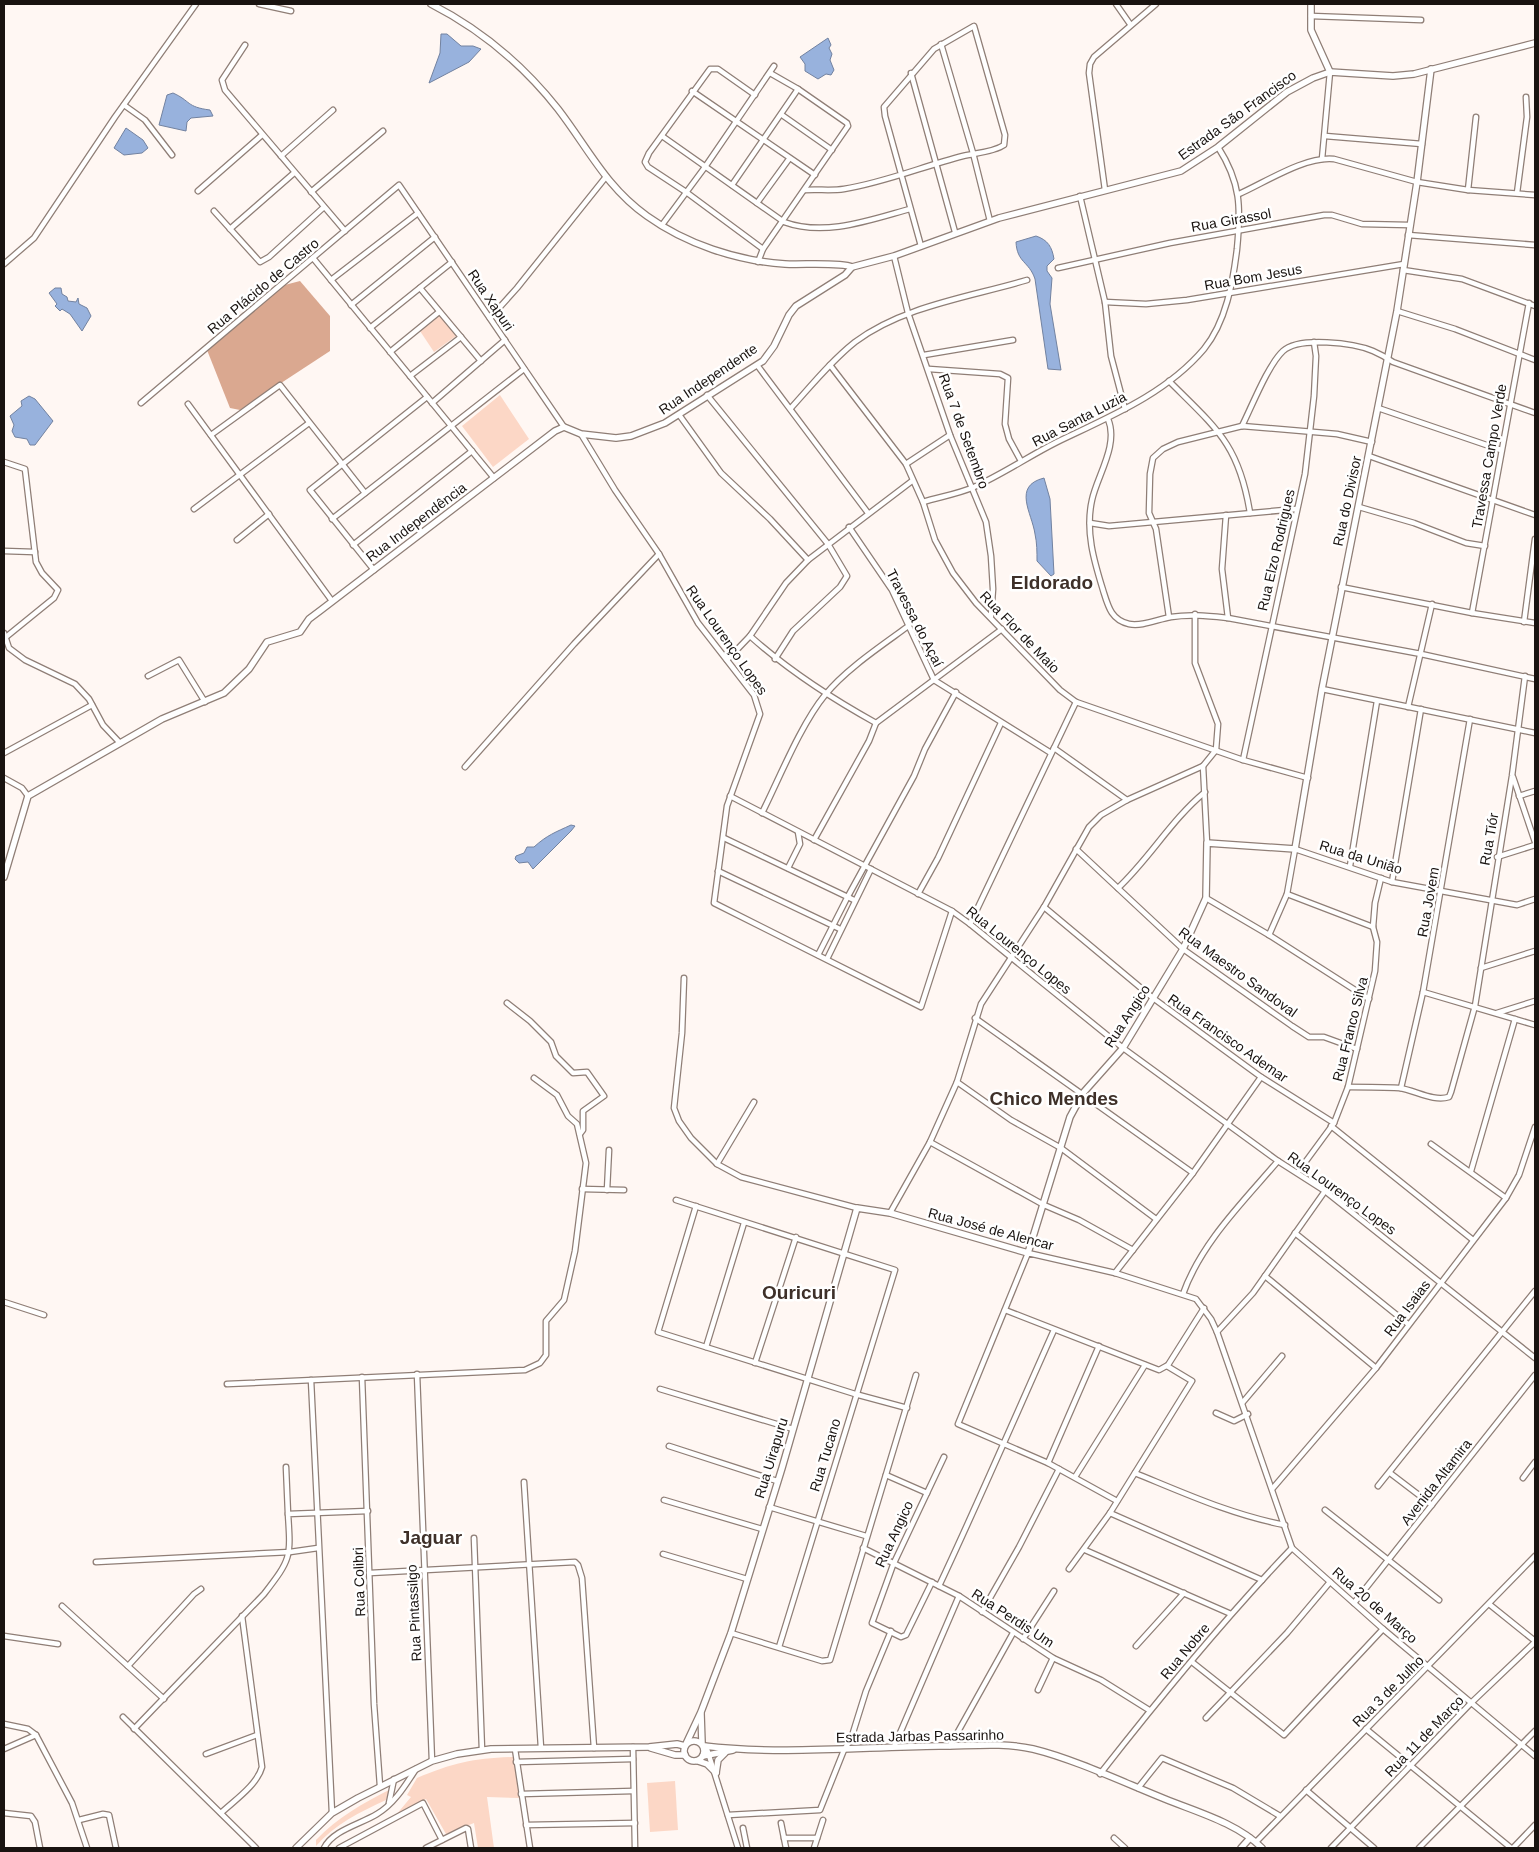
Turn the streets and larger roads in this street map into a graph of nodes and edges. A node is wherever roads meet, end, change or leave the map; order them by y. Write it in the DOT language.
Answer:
graph roads {
  1 [pos="196,4"];
  2 [pos="259,4"];
  3 [pos="431,4"];
  4 [pos="1116,4"];
  5 [pos="1156,4"];
  6 [pos="1311,4"];
  7 [pos="291,11"];
  8 [pos="1310,16"];
  9 [pos="1421,20"];
  10 [pos="1130,24"];
  11 [pos="1535,43"];
  12 [pos="941,44"];
  13 [pos="245,45"];
  14 [pos="774,66"];
  15 [pos="1431,69"];
  16 [pos="1330,72"];
  17 [pos="770,73"];
  18 [pos="911,73"];
  19 [pos="798,89"];
  20 [pos="692,91"];
  21 [pos="754,95"];
  22 [pos="1526,97"];
  23 [pos="124,105"];
  24 [pos="333,110"];
  25 [pos="782,114"];
  26 [pos="1476,117"];
  27 [pos="736,121"];
  28 [pos="383,131"];
  29 [pos="262,134"];
  30 [pos="662,136"];
  31 [pos="1325,136"];
  32 [pos="764,140"];
  33 [pos="1422,144"];
  34 [pos="1218,147"];
  35 [pos="832,150"];
  36 [pos="973,153"];
  37 [pos="172,155"];
  38 [pos="281,156"];
  39 [pos="790,159"];
  40 [pos="1322,159"];
  41 [pos="937,163"];
  42 [pos="705,167"];
  43 [pos="294,173"];
  44 [pos="901,173"];
  45 [pos="815,175"];
  46 [pos="605,178"];
  47 [pos="1417,182"];
  48 [pos="400,185"];
  49 [pos="732,186"];
  50 [pos="198,190"];
  51 [pos="805,190"];
  52 [pos="1106,190"];
  53 [pos="1468,190"];
  54 [pos="312,192"];
  55 [pos="686,192"];
  56 [pos="1517,193"];
  57 [pos="1239,194"];
  58 [pos="1535,195"];
  59 [pos="1080,196"];
  60 [pos="758,203"];
  61 [pos="324,207"];
  62 [pos="910,209"];
  63 [pos="214,211"];
  64 [pos="418,213"];
  65 [pos="784,222"];
  66 [pos="990,222"];
  67 [pos="662,225"];
  68 [pos="1409,225"];
  69 [pos="230,229"];
  70 [pos="1238,230"];
  71 [pos="345,232"];
  72 [pos="955,232"];
  73 [pos="1408,235"];
  74 [pos="435,237"];
  75 [pos="1535,245"];
  76 [pos="921,246"];
  77 [pos="763,249"];
  78 [pos="894,256"];
  79 [pos="313,258"];
  80 [pos="1094,259"];
  81 [pos="452,262"];
  82 [pos="758,262"];
  83 [pos="4,264"];
  84 [pos="852,267"];
  85 [pos="1404,267"];
  86 [pos="1058,268"];
  87 [pos="331,280"];
  88 [pos="1027,280"];
  89 [pos="420,288"];
  90 [pos="1229,294"];
  91 [pos="1105,302"];
  92 [pos="1529,303"];
  93 [pos="351,304"];
  94 [pos="1535,306"];
  95 [pos="1397,311"];
  96 [pos="439,312"];
  97 [pos="908,313"];
  98 [pos="490,318"];
  99 [pos="370,328"];
  100 [pos="461,337"];
  101 [pos="505,340"];
  102 [pos="1013,340"];
  103 [pos="1314,342"];
  104 [pos="390,352"];
  105 [pos="1519,354"];
  106 [pos="924,355"];
  107 [pos="1387,359"];
  108 [pos="1535,360"];
  109 [pos="481,361"];
  110 [pos="757,364"];
  111 [pos="830,365"];
  112 [pos="524,369"];
  113 [pos="929,369"];
  114 [pos="410,376"];
  115 [pos="1169,381"];
  116 [pos="707,395"];
  117 [pos="427,397"];
  118 [pos="141,403"];
  119 [pos="432,403"];
  120 [pos="188,404"];
  121 [pos="1510,404"];
  122 [pos="791,408"];
  123 [pos="1378,408"];
  124 [pos="1125,409"];
  125 [pos="1535,413"];
  126 [pos="680,416"];
  127 [pos="1108,419"];
  128 [pos="310,423"];
  129 [pos="452,426"];
  130 [pos="1242,426"];
  131 [pos="564,427"];
  132 [pos="1219,431"];
  133 [pos="1311,432"];
  134 [pos="580,434"];
  135 [pos="210,435"];
  136 [pos="950,435"];
  137 [pos="1372,442"];
  138 [pos="1502,450"];
  139 [pos="472,451"];
  140 [pos="1369,456"];
  141 [pos="1021,461"];
  142 [pos="4,462"];
  143 [pos="342,464"];
  144 [pos="906,464"];
  145 [pos="241,475"];
  146 [pos="494,478"];
  147 [pos="912,481"];
  148 [pos="973,487"];
  149 [pos="365,493"];
  150 [pos="1493,500"];
  151 [pos="923,502"];
  152 [pos="1358,508"];
  153 [pos="1296,509"];
  154 [pos="194,510"];
  155 [pos="868,513"];
  156 [pos="1250,513"];
  157 [pos="269,514"];
  158 [pos="1226,515"];
  159 [pos="1535,515"];
  160 [pos="332,519"];
  161 [pos="1154,523"];
  162 [pos="1090,524"];
  163 [pos="849,527"];
  164 [pos="1535,539"];
  165 [pos="237,540"];
  166 [pos="828,544"];
  167 [pos="353,545"];
  168 [pos="1485,546"];
  169 [pos="4,552"];
  170 [pos="35,552"];
  171 [pos="659,554"];
  172 [pos="808,560"];
  173 [pos="374,570"];
  174 [pos="1341,587"];
  175 [pos="332,602"];
  176 [pos="1432,604"];
  177 [pos="1472,613"];
  178 [pos="1195,614"];
  179 [pos="991,616"];
  180 [pos="1169,617"];
  181 [pos="1228,618"];
  182 [pos="1524,622"];
  183 [pos="1535,623"];
  184 [pos="1271,625"];
  185 [pos="907,627"];
  186 [pos="1002,630"];
  187 [pos="5,635"];
  188 [pos="750,636"];
  189 [pos="1332,637"];
  190 [pos="9,648"];
  191 [pos="4,650"];
  192 [pos="1421,654"];
  193 [pos="775,659"];
  194 [pos="727,660"];
  195 [pos="148,676"];
  196 [pos="1525,676"];
  197 [pos="1535,679"];
  198 [pos="934,680"];
  199 [pos="1322,689"];
  200 [pos="956,692"];
  201 [pos="825,695"];
  202 [pos="1377,701"];
  203 [pos="205,702"];
  204 [pos="1076,702"];
  205 [pos="92,705"];
  206 [pos="1408,707"];
  207 [pos="1421,709"];
  208 [pos="1470,718"];
  209 [pos="876,723"];
  210 [pos="1001,723"];
  211 [pos="1518,730"];
  212 [pos="1535,734"];
  213 [pos="120,743"];
  214 [pos="1053,750"];
  215 [pos="1216,750"];
  216 [pos="4,753"];
  217 [pos="1243,760"];
  218 [pos="1203,766"];
  219 [pos="466,767"];
  220 [pos="1512,776"];
  221 [pos="4,778"];
  222 [pos="1308,778"];
  223 [pos="1535,791"];
  224 [pos="1205,792"];
  225 [pos="28,796"];
  226 [pos="730,796"];
  227 [pos="1519,796"];
  228 [pos="1127,800"];
  229 [pos="762,813"];
  230 [pos="798,832"];
  231 [pos="724,838"];
  232 [pos="814,840"];
  233 [pos="1207,843"];
  234 [pos="1535,844"];
  235 [pos="1076,849"];
  236 [pos="1295,850"];
  237 [pos="1497,857"];
  238 [pos="865,866"];
  239 [pos="1350,866"];
  240 [pos="788,868"];
  241 [pos="870,868"];
  242 [pos="718,871"];
  243 [pos="4,877"];
  244 [pos="1381,878"];
  245 [pos="1392,882"];
  246 [pos="1118,888"];
  247 [pos="1442,889"];
  248 [pos="918,894"];
  249 [pos="1287,894"];
  250 [pos="847,898"];
  251 [pos="1206,898"];
  252 [pos="1535,899"];
  253 [pos="854,900"];
  254 [pos="1491,900"];
  255 [pos="1044,907"];
  256 [pos="952,912"];
  257 [pos="970,924"];
  258 [pos="833,926"];
  259 [pos="1373,927"];
  260 [pos="840,929"];
  261 [pos="1269,934"];
  262 [pos="1183,949"];
  263 [pos="1535,951"];
  264 [pos="818,955"];
  265 [pos="1010,958"];
  266 [pos="827,959"];
  267 [pos="1481,968"];
  268 [pos="684,978"];
  269 [pos="1423,992"];
  270 [pos="1153,998"];
  271 [pos="1369,999"];
  272 [pos="1535,1001"];
  273 [pos="506,1003"];
  274 [pos="1475,1006"];
  275 [pos="1497,1013"];
  276 [pos="975,1018"];
  277 [pos="1515,1020"];
  278 [pos="1535,1025"];
  279 [pos="1123,1048"];
  280 [pos="1357,1049"];
  281 [pos="1261,1077"];
  282 [pos="534,1078"];
  283 [pos="957,1082"];
  284 [pos="1348,1087"];
  285 [pos="1401,1088"];
  286 [pos="1083,1093"];
  287 [pos="754,1102"];
  288 [pos="1333,1124"];
  289 [pos="1229,1125"];
  290 [pos="1535,1127"];
  291 [pos="580,1134"];
  292 [pos="930,1142"];
  293 [pos="1431,1144"];
  294 [pos="1061,1148"];
  295 [pos="609,1150"];
  296 [pos="1278,1161"];
  297 [pos="717,1164"];
  298 [pos="1471,1171"];
  299 [pos="1298,1172"];
  300 [pos="1193,1173"];
  301 [pos="582,1189"];
  302 [pos="607,1190"];
  303 [pos="624,1190"];
  304 [pos="1325,1191"];
  305 [pos="1506,1198"];
  306 [pos="676,1200"];
  307 [pos="1044,1205"];
  308 [pos="696,1206"];
  309 [pos="857,1208"];
  310 [pos="890,1214"];
  311 [pos="1156,1219"];
  312 [pos="744,1223"];
  313 [pos="1295,1233"];
  314 [pos="796,1237"];
  315 [pos="1473,1240"];
  316 [pos="1133,1250"];
  317 [pos="1028,1253"];
  318 [pos="845,1254"];
  319 [pos="1115,1273"];
  320 [pos="1265,1276"];
  321 [pos="1442,1282"];
  322 [pos="1535,1291"];
  323 [pos="1182,1294"];
  324 [pos="4,1302"];
  325 [pos="1204,1308"];
  326 [pos="1005,1310"];
  327 [pos="44,1315"];
  328 [pos="1408,1324"];
  329 [pos="1054,1330"];
  330 [pos="1504,1331"];
  331 [pos="1217,1332"];
  332 [pos="1099,1346"];
  333 [pos="706,1347"];
  334 [pos="1282,1356"];
  335 [pos="1535,1358"];
  336 [pos="755,1363"];
  337 [pos="1145,1365"];
  338 [pos="1167,1366"];
  339 [pos="1376,1368"];
  340 [pos="417,1374"];
  341 [pos="916,1375"];
  342 [pos="1535,1375"];
  343 [pos="362,1377"];
  344 [pos="807,1379"];
  345 [pos="311,1380"];
  346 [pos="227,1384"];
  347 [pos="660,1389"];
  348 [pos="855,1394"];
  349 [pos="1243,1402"];
  350 [pos="907,1408"];
  351 [pos="1216,1413"];
  352 [pos="1248,1414"];
  353 [pos="793,1429"];
  354 [pos="1003,1444"];
  355 [pos="669,1446"];
  356 [pos="944,1457"];
  357 [pos="1535,1462"];
  358 [pos="1048,1463"];
  359 [pos="286,1467"];
  360 [pos="1058,1469"];
  361 [pos="1134,1473"];
  362 [pos="1390,1473"];
  363 [pos="886,1474"];
  364 [pos="1075,1477"];
  365 [pos="1523,1478"];
  366 [pos="777,1481"];
  367 [pos="524,1482"];
  368 [pos="1378,1486"];
  369 [pos="1273,1488"];
  370 [pos="927,1493"];
  371 [pos="664,1500"];
  372 [pos="1117,1502"];
  373 [pos="1432,1505"];
  374 [pos="769,1507"];
  375 [pos="1325,1510"];
  376 [pos="368,1511"];
  377 [pos="318,1513"];
  378 [pos="1110,1513"];
  379 [pos="288,1514"];
  380 [pos="816,1521"];
  381 [pos="1284,1526"];
  382 [pos="762,1529"];
  383 [pos="866,1536"];
  384 [pos="474,1538"];
  385 [pos="318,1548"];
  386 [pos="863,1548"];
  387 [pos="1292,1548"];
  388 [pos="1085,1550"];
  389 [pos="290,1552"];
  390 [pos="663,1554"];
  391 [pos="1535,1556"];
  392 [pos="1389,1560"];
  393 [pos="96,1562"];
  394 [pos="529,1564"];
  395 [pos="893,1565"];
  396 [pos="475,1568"];
  397 [pos="1069,1569"];
  398 [pos="423,1571"];
  399 [pos="370,1573"];
  400 [pos="747,1579"];
  401 [pos="1262,1580"];
  402 [pos="932,1582"];
  403 [pos="1330,1582"];
  404 [pos="939,1586"];
  405 [pos="201,1589"];
  406 [pos="1054,1591"];
  407 [pos="1184,1593"];
  408 [pos="959,1596"];
  409 [pos="1439,1600"];
  410 [pos="1354,1603"];
  411 [pos="1489,1604"];
  412 [pos="62,1606"];
  413 [pos="982,1612"];
  414 [pos="1231,1614"];
  415 [pos="242,1616"];
  416 [pos="1383,1629"];
  417 [pos="891,1631"];
  418 [pos="731,1632"];
  419 [pos="1013,1633"];
  420 [pos="4,1636"];
  421 [pos="1023,1639"];
  422 [pos="1535,1642"];
  423 [pos="58,1644"];
  424 [pos="779,1646"];
  425 [pos="1136,1646"];
  426 [pos="1053,1658"];
  427 [pos="1192,1662"];
  428 [pos="128,1666"];
  429 [pos="1430,1666"];
  430 [pos="1038,1690"];
  431 [pos="1230,1694"];
  432 [pos="164,1699"];
  433 [pos="1472,1702"];
  434 [pos="1149,1710"];
  435 [pos="701,1712"];
  436 [pos="123,1717"];
  437 [pos="1206,1718"];
  438 [pos="4,1724"];
  439 [pos="134,1729"];
  440 [pos="1366,1729"];
  441 [pos="1535,1731"];
  442 [pos="36,1735"];
  443 [pos="257,1735"];
  444 [pos="686,1745"];
  445 [pos="704,1745"];
  446 [pos="1521,1745"];
  447 [pos="950,1746"];
  448 [pos="633,1747"];
  449 [pos="649,1747"];
  450 [pos="894,1747"];
  451 [pos="541,1748"];
  452 [pos="594,1748"];
  453 [pos="4,1749"];
  454 [pos="514,1749"];
  455 [pos="736,1749"];
  456 [pos="482,1750"];
  457 [pos="844,1750"];
  458 [pos="726,1752"];
  459 [pos="206,1754"];
  460 [pos="685,1754"];
  461 [pos="707,1756"];
  462 [pos="1535,1756"];
  463 [pos="633,1759"];
  464 [pos="432,1761"];
  465 [pos="697,1761"];
  466 [pos="516,1762"];
  467 [pos="1411,1765"];
  468 [pos="416,1768"];
  469 [pos="716,1773"];
  470 [pos="1100,1774"];
  471 [pos="394,1779"];
  472 [pos="380,1786"];
  473 [pos="1138,1788"];
  474 [pos="1306,1790"];
  475 [pos="633,1791"];
  476 [pos="521,1794"];
  477 [pos="389,1803"];
  478 [pos="1461,1807"];
  479 [pos="4,1813"];
  480 [pos="221,1813"];
  481 [pos="332,1813"];
  482 [pos="728,1814"];
  483 [pos="1280,1816"];
  484 [pos="79,1820"];
  485 [pos="823,1820"];
  486 [pos="635,1823"];
  487 [pos="781,1823"];
  488 [pos="526,1825"];
  489 [pos="1535,1825"];
  490 [pos="743,1828"];
  491 [pos="1351,1829"];
  492 [pos="784,1838"];
  493 [pos="817,1838"];
  494 [pos="1114,1838"];
  495 [pos="1250,1838"];
  496 [pos="442,1840"];
  497 [pos="1256,1842"];
  498 [pos="40,1848"];
  499 [pos="87,1848"];
  500 [pos="116,1848"];
  501 [pos="256,1848"];
  502 [pos="296,1848"];
  503 [pos="324,1848"];
  504 [pos="339,1848"];
  505 [pos="426,1848"];
  506 [pos="471,1848"];
  507 [pos="530,1848"];
  508 [pos="635,1848"];
  509 [pos="738,1848"];
  510 [pos="747,1848"];
  511 [pos="786,1848"];
  512 [pos="814,1848"];
  513 [pos="1125,1848"];
  514 [pos="1241,1848"];
  515 [pos="1262,1848"];
  516 [pos="1331,1848"];
  517 [pos="1374,1848"];
  518 [pos="1419,1848"];
  519 [pos="1512,1848"];
  1 -- 23 [label="street"];
  2 -- 7 [label="street"];
  3 -- 46 [label="street"];
  4 -- 10 [label="street"];
  5 -- 10 [label="street"];
  6 -- 8 [label="street"];
  8 -- 9 [label="street"];
  8 -- 16 [label="street"];
  10 -- 52 [label="street"];
  11 -- 15 [label="street, Estrada São Francisco"];
  12 -- 18 [label="street"];
  12 -- 36 [label="street"];
  12 -- 36 [label="street"];
  13 -- 29 [label="street"];
  14 -- 17 [label="street"];
  15 -- 16 [label="street, Estrada São Francisco"];
  15 -- 33 [label="street, Rua do Divisor"];
  16 -- 31 [label="street"];
  16 -- 34 [label="street, Estrada São Francisco"];
  17 -- 19 [label="street"];
  17 -- 21 [label="street"];
  18 -- 41 [label="street"];
  18 -- 44 [label="street"];
  19 -- 25 [label="street"];
  19 -- 35 [label="street"];
  20 -- 21 [label="street"];
  20 -- 27 [label="street"];
  20 -- 30 [label="street"];
  21 -- 27 [label="street"];
  22 -- 56 [label="street"];
  23 -- 37 [label="street"];
  23 -- 83 [label="street"];
  24 -- 38 [label="street"];
  25 -- 32 [label="street"];
  25 -- 35 [label="street"];
  26 -- 53 [label="street"];
  27 -- 32 [label="street"];
  27 -- 42 [label="street"];
  28 -- 54 [label="street"];
  29 -- 38 [label="street"];
  29 -- 50 [label="street"];
  30 -- 42 [label="street"];
  30 -- 55 [label="street"];
  31 -- 33 [label="street"];
  31 -- 40 [label="street"];
  32 -- 39 [label="street"];
  32 -- 49 [label="street"];
  33 -- 47 [label="street, Rua do Divisor"];
  34 -- 52 [label="street, Estrada São Francisco"];
  34 -- 57 [label="street, Rua Santa Luzia"];
  35 -- 45 [label="street"];
  36 -- 41 [label="street"];
  36 -- 66 [label="street"];
  38 -- 43 [label="street"];
  39 -- 45 [label="street"];
  39 -- 60 [label="street"];
  40 -- 47 [label="street"];
  40 -- 57 [label="street"];
  41 -- 44 [label="street"];
  41 -- 72 [label="street"];
  42 -- 49 [label="street"];
  42 -- 55 [label="street"];
  43 -- 54 [label="street"];
  43 -- 69 [label="street"];
  44 -- 51 [label="street"];
  44 -- 62 [label="street"];
  45 -- 51 [label="street"];
  46 -- 67 [label="street"];
  46 -- 98 [label="street"];
  47 -- 53 [label="street"];
  47 -- 68 [label="street, Rua do Divisor"];
  48 -- 64 [label="street, Rua Xapuri"];
  48 -- 71 [label="street, Rua Plácido de Castro"];
  49 -- 60 [label="street"];
  51 -- 65 [label="street"];
  52 -- 59 [label="street, Estrada São Francisco"];
  53 -- 56 [label="street"];
  54 -- 61 [label="street"];
  55 -- 67 [label="street"];
  55 -- 77 [label="street"];
  56 -- 58 [label="street"];
  57 -- 70 [label="street, Rua Santa Luzia"];
  59 -- 66 [label="street, Estrada São Francisco"];
  59 -- 80 [label="street"];
  60 -- 65 [label="street"];
  61 -- 69 [label="street"];
  61 -- 71 [label="street"];
  62 -- 65 [label="street"];
  62 -- 76 [label="street"];
  63 -- 69 [label="street"];
  64 -- 74 [label="street, Rua Xapuri"];
  64 -- 87 [label="street"];
  65 -- 77 [label="street"];
  66 -- 72 [label="street, Estrada São Francisco"];
  67 -- 82 [label="street"];
  68 -- 70 [label="street, Rua Girassol"];
  68 -- 73 [label="street, Rua do Divisor"];
  70 -- 80 [label="street, Rua Girassol"];
  70 -- 90 [label="street, Rua Santa Luzia"];
  71 -- 79 [label="street, Rua Plácido de Castro"];
  72 -- 76 [label="street, Estrada São Francisco"];
  73 -- 75 [label="street"];
  73 -- 85 [label="street, Rua do Divisor"];
  74 -- 81 [label="street, Rua Xapuri"];
  74 -- 93 [label="street"];
  76 -- 78 [label="street, Estrada São Francisco"];
  77 -- 82 [label="street"];
  78 -- 84 [label="street, Estrada São Francisco"];
  78 -- 97 [label="street, Rua 7 de Setembro"];
  79 -- 87 [label="street"];
  79 -- 118 [label="street, Rua Plácido de Castro"];
  80 -- 86 [label="street, Rua Girassol"];
  80 -- 91 [label="street"];
  81 -- 89 [label="street"];
  81 -- 98 [label="street, Rua Xapuri"];
  82 -- 84 [label="street"];
  84 -- 110 [label="street, Rua Independente"];
  85 -- 90 [label="street, Rua Bom Jesus"];
  85 -- 92 [label="street, Rua Bom Jesus"];
  85 -- 95 [label="street, Rua do Divisor"];
  87 -- 93 [label="street"];
  88 -- 97 [label="street"];
  89 -- 96 [label="street"];
  89 -- 99 [label="street"];
  90 -- 91 [label="street, Rua Bom Jesus"];
  90 -- 115 [label="street, Rua Santa Luzia"];
  91 -- 124 [label="street"];
  92 -- 94 [label="street, Rua Bom Jesus"];
  92 -- 105 [label="street, Travessa Campo Verde"];
  93 -- 99 [label="street"];
  95 -- 105 [label="street"];
  95 -- 107 [label="street, Rua do Divisor"];
  96 -- 100 [label="street"];
  96 -- 104 [label="street"];
  97 -- 106 [label="street, Rua 7 de Setembro"];
  97 -- 111 [label="street"];
  98 -- 101 [label="street, Rua Xapuri"];
  99 -- 104 [label="street"];
  100 -- 109 [label="street"];
  100 -- 114 [label="street"];
  101 -- 109 [label="street"];
  101 -- 112 [label="street, Rua Xapuri"];
  102 -- 106 [label="street"];
  103 -- 107 [label="street"];
  103 -- 130 [label="street"];
  103 -- 133 [label="street, Rua Elzo Rodrigues"];
  104 -- 114 [label="street"];
  105 -- 108 [label="street"];
  105 -- 121 [label="street, Travessa Campo Verde"];
  106 -- 113 [label="street, Rua 7 de Setembro"];
  107 -- 121 [label="street"];
  107 -- 123 [label="street, Rua do Divisor"];
  109 -- 119 [label="street"];
  110 -- 116 [label="street, Rua Independente"];
  110 -- 122 [label="street"];
  111 -- 122 [label="street"];
  111 -- 144 [label="street, Rua Flor de Maio"];
  112 -- 129 [label="street"];
  112 -- 131 [label="street, Rua Xapuri"];
  113 -- 136 [label="street, Rua 7 de Setembro"];
  113 -- 141 [label="street"];
  114 -- 117 [label="street"];
  115 -- 124 [label="street, Rua Santa Luzia"];
  115 -- 132 [label="street"];
  116 -- 126 [label="street, Rua Independente"];
  116 -- 166 [label="street"];
  117 -- 119 [label="street"];
  117 -- 143 [label="street"];
  119 -- 129 [label="street"];
  120 -- 135 [label="street"];
  121 -- 125 [label="street"];
  121 -- 138 [label="street, Travessa Campo Verde"];
  122 -- 155 [label="street"];
  123 -- 137 [label="street, Rua do Divisor"];
  123 -- 138 [label="street"];
  124 -- 127 [label="street, Rua Santa Luzia"];
  126 -- 134 [label="street, Rua Independente"];
  126 -- 172 [label="street"];
  127 -- 141 [label="street, Rua Santa Luzia"];
  127 -- 162 [label="street"];
  128 -- 135 [label="street"];
  128 -- 143 [label="street"];
  128 -- 145 [label="street"];
  129 -- 139 [label="street"];
  129 -- 149 [label="street"];
  130 -- 132 [label="street"];
  130 -- 133 [label="street"];
  131 -- 134 [label="street"];
  131 -- 146 [label="street, Rua Independência"];
  132 -- 156 [label="street"];
  132 -- 161 [label="street"];
  133 -- 137 [label="street"];
  133 -- 153 [label="street, Rua Elzo Rodrigues"];
  134 -- 171 [label="street, Rua Lourenço Lopes"];
  135 -- 145 [label="street"];
  136 -- 144 [label="street"];
  136 -- 148 [label="street, Rua 7 de Setembro"];
  137 -- 140 [label="street, Rua do Divisor"];
  138 -- 150 [label="street, Travessa Campo Verde"];
  139 -- 146 [label="street"];
  139 -- 167 [label="street"];
  140 -- 150 [label="street"];
  140 -- 152 [label="street, Rua do Divisor"];
  141 -- 148 [label="street, Rua Santa Luzia"];
  142 -- 170 [label="street"];
  143 -- 149 [label="street"];
  143 -- 160 [label="street"];
  144 -- 147 [label="street, Rua Flor de Maio"];
  145 -- 154 [label="street"];
  145 -- 157 [label="street"];
  146 -- 173 [label="street, Rua Independência"];
  147 -- 151 [label="street, Rua Flor de Maio"];
  147 -- 155 [label="street"];
  148 -- 151 [label="street, Rua Santa Luzia"];
  148 -- 179 [label="street, Rua 7 de Setembro"];
  149 -- 160 [label="street"];
  150 -- 159 [label="street"];
  150 -- 168 [label="street, Travessa Campo Verde"];
  151 -- 179 [label="street, Rua Flor de Maio"];
  152 -- 168 [label="street"];
  152 -- 174 [label="street, Rua do Divisor"];
  153 -- 156 [label="street"];
  153 -- 184 [label="street, Rua Elzo Rodrigues"];
  155 -- 163 [label="street"];
  156 -- 158 [label="street"];
  157 -- 165 [label="street"];
  157 -- 175 [label="street"];
  158 -- 161 [label="street"];
  158 -- 181 [label="street"];
  160 -- 167 [label="street"];
  161 -- 162 [label="street"];
  161 -- 180 [label="street"];
  162 -- 180 [label="street"];
  163 -- 166 [label="street"];
  163 -- 185 [label="street, Travessa do Açaí"];
  164 -- 182 [label="street"];
  166 -- 172 [label="street"];
  166 -- 193 [label="street"];
  167 -- 173 [label="street"];
  168 -- 177 [label="street, Travessa Campo Verde"];
  169 -- 170 [label="street"];
  170 -- 187 [label="street"];
  171 -- 194 [label="street, Rua Lourenço Lopes"];
  171 -- 219 [label="street"];
  172 -- 188 [label="street"];
  173 -- 175 [label="street, Rua Independência"];
  174 -- 176 [label="street"];
  174 -- 189 [label="street, Rua do Divisor"];
  175 -- 203 [label="street, Rua Independência"];
  176 -- 177 [label="street"];
  176 -- 192 [label="street"];
  177 -- 182 [label="street"];
  178 -- 180 [label="street"];
  178 -- 181 [label="street"];
  178 -- 215 [label="street"];
  179 -- 186 [label="street, Rua Flor de Maio"];
  181 -- 184 [label="street"];
  182 -- 183 [label="street"];
  184 -- 189 [label="street"];
  184 -- 217 [label="street, Rua Elzo Rodrigues"];
  185 -- 198 [label="street, Travessa do Açaí"];
  185 -- 201 [label="street"];
  186 -- 198 [label="street"];
  186 -- 204 [label="street, Rua Flor de Maio"];
  187 -- 190 [label="street"];
  188 -- 193 [label="street"];
  188 -- 194 [label="street"];
  189 -- 192 [label="street"];
  189 -- 199 [label="street, Rua do Divisor"];
  190 -- 191 [label="street"];
  190 -- 205 [label="street"];
  192 -- 196 [label="street"];
  192 -- 206 [label="street"];
  193 -- 201 [label="street"];
  194 -- 226 [label="street, Rua Lourenço Lopes"];
  195 -- 203 [label="street"];
  196 -- 197 [label="street"];
  196 -- 211 [label="street, Rua Tiór"];
  198 -- 200 [label="street, Travessa do Açaí"];
  198 -- 209 [label="street"];
  199 -- 202 [label="street"];
  199 -- 222 [label="street, Rua do Divisor"];
  200 -- 210 [label="street, Travessa do Açaí"];
  200 -- 238 [label="street"];
  201 -- 209 [label="street"];
  201 -- 229 [label="street"];
  202 -- 206 [label="street"];
  202 -- 239 [label="street"];
  203 -- 213 [label="street"];
  204 -- 214 [label="street"];
  204 -- 215 [label="street, Rua Flor de Maio"];
  205 -- 213 [label="street"];
  205 -- 216 [label="street"];
  206 -- 207 [label="street"];
  207 -- 208 [label="street"];
  207 -- 245 [label="street"];
  208 -- 211 [label="street"];
  208 -- 247 [label="street, Rua Jovem"];
  209 -- 232 [label="street"];
  210 -- 214 [label="street, Travessa do Açaí"];
  210 -- 248 [label="street"];
  211 -- 212 [label="street"];
  211 -- 220 [label="street, Rua Tiór"];
  213 -- 225 [label="street"];
  214 -- 228 [label="street, Travessa do Açaí"];
  214 -- 257 [label="street"];
  215 -- 217 [label="street, Rua Flor de Maio"];
  215 -- 218 [label="street"];
  217 -- 222 [label="street, Rua Flor de Maio"];
  218 -- 224 [label="street, Rua Angico"];
  218 -- 228 [label="street"];
  220 -- 227 [label="street"];
  220 -- 237 [label="street, Rua Tiór"];
  221 -- 225 [label="street"];
  222 -- 236 [label="street, Rua do Divisor"];
  223 -- 227 [label="street"];
  224 -- 233 [label="street, Rua Angico"];
  224 -- 246 [label="street"];
  225 -- 243 [label="street"];
  226 -- 229 [label="street, Rua Lourenço Lopes"];
  226 -- 231 [label="street"];
  227 -- 234 [label="street"];
  228 -- 235 [label="street"];
  229 -- 230 [label="street, Rua Lourenço Lopes"];
  230 -- 232 [label="street, Rua Lourenço Lopes"];
  230 -- 240 [label="street"];
  231 -- 240 [label="street"];
  231 -- 242 [label="street"];
  232 -- 238 [label="street, Rua Lourenço Lopes"];
  233 -- 236 [label="street, Rua da União"];
  233 -- 251 [label="street, Rua Angico"];
  234 -- 237 [label="street"];
  235 -- 246 [label="street, Rua Maestro Sandoval"];
  235 -- 255 [label="street"];
  236 -- 239 [label="street, Rua da União"];
  236 -- 249 [label="street, Rua do Divisor"];
  237 -- 254 [label="street, Rua Tiór"];
  238 -- 241 [label="street, Rua Lourenço Lopes"];
  238 -- 250 [label="street"];
  239 -- 244 [label="street, Rua da União"];
  240 -- 250 [label="street"];
  241 -- 248 [label="street, Rua Lourenço Lopes"];
  241 -- 253 [label="street"];
  242 -- 258 [label="street"];
  242 -- 264 [label="street"];
  244 -- 245 [label="street, Rua da União"];
  244 -- 259 [label="street, Rua Franco Silva"];
  245 -- 247 [label="street, Rua da União"];
  246 -- 262 [label="street, Rua Maestro Sandoval"];
  247 -- 254 [label="street, Rua da União"];
  247 -- 269 [label="street, Rua Jovem"];
  248 -- 256 [label="street, Rua Lourenço Lopes"];
  249 -- 259 [label="street"];
  249 -- 261 [label="street, Rua do Divisor"];
  250 -- 253 [label="street"];
  250 -- 258 [label="street"];
  251 -- 261 [label="street"];
  251 -- 262 [label="street, Rua Angico"];
  252 -- 254 [label="street, Rua da União"];
  253 -- 260 [label="street"];
  254 -- 267 [label="street, Rua Tiór"];
  255 -- 265 [label="street"];
  255 -- 270 [label="street, Rua Francisco Ademar"];
  256 -- 257 [label="street, Rua Lourenço Lopes"];
  256 -- 266 [label="street"];
  257 -- 265 [label="street, Rua Lourenço Lopes"];
  258 -- 260 [label="street"];
  258 -- 264 [label="street"];
  259 -- 271 [label="street, Rua Franco Silva"];
  260 -- 266 [label="street"];
  261 -- 271 [label="street"];
  262 -- 270 [label="street, Rua Angico"];
  262 -- 280 [label="street, Rua Maestro Sandoval"];
  263 -- 267 [label="street"];
  264 -- 266 [label="street"];
  265 -- 276 [label="street"];
  265 -- 279 [label="street, Rua Lourenço Lopes"];
  267 -- 274 [label="street, Rua Tiór"];
  268 -- 297 [label="street, Rua José de Alencar"];
  269 -- 274 [label="street"];
  269 -- 285 [label="street, Rua Jovem"];
  270 -- 279 [label="street, Rua Angico"];
  270 -- 281 [label="street, Rua Francisco Ademar"];
  271 -- 280 [label="street, Rua Franco Silva"];
  272 -- 275 [label="street"];
  273 -- 291 [label="street"];
  274 -- 275 [label="street"];
  274 -- 285 [label="street, Rua Tiór"];
  275 -- 277 [label="street"];
  276 -- 283 [label="street"];
  276 -- 286 [label="street"];
  277 -- 278 [label="street"];
  277 -- 298 [label="street"];
  279 -- 286 [label="street, Rua Angico"];
  279 -- 289 [label="street, Rua Lourenço Lopes"];
  280 -- 284 [label="street, Rua Franco Silva"];
  281 -- 288 [label="street, Rua Francisco Ademar"];
  281 -- 289 [label="street"];
  282 -- 291 [label="street"];
  283 -- 292 [label="street"];
  283 -- 294 [label="street"];
  284 -- 285 [label="street"];
  284 -- 288 [label="street, Rua Franco Silva"];
  286 -- 294 [label="street, Rua Angico"];
  286 -- 300 [label="street"];
  287 -- 297 [label="street"];
  288 -- 299 [label="street, Rua Franco Silva"];
  288 -- 315 [label="street, Rua Francisco Ademar"];
  289 -- 296 [label="street, Rua Lourenço Lopes"];
  289 -- 300 [label="street"];
  290 -- 305 [label="street, Rua Isaias"];
  291 -- 301 [label="street"];
  292 -- 307 [label="street"];
  292 -- 310 [label="street"];
  293 -- 298 [label="street"];
  294 -- 307 [label="street, Rua Angico"];
  294 -- 311 [label="street"];
  295 -- 302 [label="street"];
  296 -- 299 [label="street, Rua Lourenço Lopes"];
  296 -- 323 [label="street"];
  297 -- 309 [label="street, Rua José de Alencar"];
  298 -- 305 [label="street"];
  299 -- 304 [label="street, Rua Lourenço Lopes"];
  300 -- 311 [label="street"];
  301 -- 302 [label="street"];
  301 -- 340 [label="street"];
  302 -- 303 [label="street"];
  304 -- 313 [label="street"];
  304 -- 321 [label="street, Rua Lourenço Lopes"];
  305 -- 315 [label="street, Rua Isaias"];
  306 -- 308 [label="street"];
  307 -- 316 [label="street"];
  307 -- 317 [label="street, Rua Angico"];
  308 -- 312 [label="street"];
  308 -- 333 [label="street"];
  309 -- 310 [label="street, Rua José de Alencar"];
  309 -- 318 [label="street, Rua Uirapuru"];
  310 -- 317 [label="street, Rua José de Alencar"];
  311 -- 316 [label="street"];
  312 -- 314 [label="street"];
  312 -- 333 [label="street"];
  313 -- 320 [label="street"];
  313 -- 328 [label="street"];
  314 -- 318 [label="street"];
  314 -- 336 [label="street"];
  315 -- 321 [label="street, Rua Isaias"];
  316 -- 319 [label="street"];
  317 -- 319 [label="street, Rua José de Alencar"];
  317 -- 326 [label="street, Rua Angico"];
  318 -- 344 [label="street, Rua Uirapuru"];
  318 -- 348 [label="street, Rua Tucano"];
  319 -- 323 [label="street, Rua José de Alencar"];
  320 -- 331 [label="street"];
  320 -- 339 [label="street"];
  321 -- 328 [label="street, Rua Isaias"];
  321 -- 330 [label="street, Rua Lourenço Lopes"];
  322 -- 330 [label="street"];
  323 -- 325 [label="street, Rua José de Alencar"];
  324 -- 327 [label="street"];
  325 -- 331 [label="street, Rua José de Alencar"];
  325 -- 338 [label="street"];
  326 -- 329 [label="street"];
  326 -- 354 [label="street, Rua Angico"];
  328 -- 339 [label="street, Rua Isaias"];
  329 -- 332 [label="street"];
  329 -- 354 [label="street"];
  330 -- 335 [label="street, Rua Lourenço Lopes"];
  330 -- 362 [label="street"];
  331 -- 349 [label="street, Rua José de Alencar"];
  332 -- 337 [label="street"];
  332 -- 358 [label="street"];
  333 -- 336 [label="street"];
  334 -- 349 [label="street"];
  336 -- 344 [label="street"];
  337 -- 338 [label="street"];
  337 -- 364 [label="street"];
  338 -- 361 [label="street"];
  339 -- 369 [label="street, Rua Isaias"];
  340 -- 343 [label="street"];
  340 -- 398 [label="street, Rua Pintassilgo"];
  341 -- 350 [label="street"];
  342 -- 373 [label="street, Avenida Altamira"];
  343 -- 345 [label="street"];
  343 -- 376 [label="street, Rua Colibri"];
  344 -- 348 [label="street"];
  344 -- 353 [label="street, Rua Uirapuru"];
  345 -- 346 [label="street"];
  345 -- 377 [label="street"];
  347 -- 353 [label="street"];
  348 -- 350 [label="street"];
  348 -- 380 [label="street, Rua Tucano"];
  349 -- 352 [label="street, Rua José de Alencar"];
  350 -- 363 [label="street"];
  351 -- 352 [label="street"];
  352 -- 369 [label="street, Rua José de Alencar"];
  353 -- 366 [label="street, Rua Uirapuru"];
  354 -- 358 [label="street"];
  354 -- 404 [label="street"];
  355 -- 366 [label="street"];
  356 -- 370 [label="street, Rua Angico"];
  357 -- 365 [label="street"];
  358 -- 360 [label="street"];
  359 -- 379 [label="street"];
  360 -- 364 [label="street"];
  360 -- 413 [label="street"];
  361 -- 372 [label="street"];
  361 -- 381 [label="street"];
  362 -- 368 [label="street"];
  362 -- 373 [label="street"];
  363 -- 370 [label="street"];
  363 -- 383 [label="street"];
  364 -- 372 [label="street"];
  366 -- 374 [label="street, Rua Uirapuru"];
  367 -- 394 [label="street"];
  369 -- 381 [label="street, Rua José de Alencar"];
  370 -- 395 [label="street, Rua Angico"];
  371 -- 382 [label="street"];
  372 -- 378 [label="street"];
  373 -- 392 [label="street, Avenida Altamira"];
  374 -- 380 [label="street"];
  374 -- 382 [label="street, Rua Uirapuru"];
  375 -- 392 [label="street"];
  376 -- 377 [label="street"];
  376 -- 399 [label="street, Rua Colibri"];
  377 -- 379 [label="street"];
  377 -- 385 [label="street"];
  378 -- 388 [label="street"];
  378 -- 401 [label="street"];
  379 -- 389 [label="street"];
  380 -- 383 [label="street"];
  380 -- 424 [label="street, Rua Tucano"];
  381 -- 387 [label="street, Rua José de Alencar"];
  382 -- 400 [label="street, Rua Uirapuru"];
  383 -- 386 [label="street"];
  384 -- 396 [label="street"];
  385 -- 389 [label="street"];
  385 -- 481 [label="street"];
  386 -- 395 [label="street, Rua Perdis Um"];
  386 -- 424 [label="street"];
  387 -- 401 [label="street, Rua Nobre"];
  387 -- 403 [label="street, Rua 20 de Março"];
  388 -- 397 [label="street"];
  388 -- 407 [label="street"];
  389 -- 393 [label="street"];
  389 -- 415 [label="street"];
  390 -- 400 [label="street"];
  391 -- 411 [label="street, Rua 3 de Julho"];
  392 -- 409 [label="street"];
  392 -- 410 [label="street, Avenida Altamira"];
  394 -- 396 [label="street"];
  394 -- 451 [label="street"];
  394 -- 452 [label="street"];
  395 -- 402 [label="street, Rua Perdis Um"];
  395 -- 417 [label="street, Rua Angico"];
  396 -- 398 [label="street"];
  396 -- 456 [label="street"];
  398 -- 399 [label="street"];
  398 -- 464 [label="street, Rua Pintassilgo"];
  399 -- 472 [label="street, Rua Colibri"];
  400 -- 418 [label="street, Rua Uirapuru"];
  401 -- 414 [label="street, Rua Nobre"];
  402 -- 404 [label="street, Rua Perdis Um"];
  402 -- 417 [label="street"];
  403 -- 410 [label="street, Rua 20 de Março"];
  403 -- 431 [label="street"];
  404 -- 408 [label="street, Rua Perdis Um"];
  405 -- 428 [label="street"];
  406 -- 421 [label="street"];
  407 -- 414 [label="street"];
  407 -- 425 [label="street"];
  408 -- 413 [label="street, Rua Perdis Um"];
  408 -- 450 [label="street"];
  410 -- 416 [label="street, Rua 20 de Março"];
  411 -- 422 [label="street"];
  411 -- 429 [label="street, Rua 3 de Julho"];
  412 -- 428 [label="street"];
  413 -- 419 [label="street, Rua Perdis Um"];
  414 -- 427 [label="street, Rua Nobre"];
  415 -- 432 [label="street"];
  415 -- 443 [label="street"];
  416 -- 429 [label="street, Rua 20 de Março"];
  416 -- 431 [label="street"];
  417 -- 457 [label="street"];
  418 -- 424 [label="street"];
  418 -- 435 [label="street, Rua Uirapuru"];
  419 -- 421 [label="street, Rua Perdis Um"];
  419 -- 447 [label="street"];
  420 -- 423 [label="street"];
  421 -- 426 [label="street, Rua Perdis Um"];
  422 -- 433 [label="street, Rua 11 de Março"];
  426 -- 430 [label="street"];
  426 -- 434 [label="street, Rua Perdis Um"];
  427 -- 431 [label="street"];
  427 -- 434 [label="street, Rua Nobre"];
  428 -- 432 [label="street"];
  429 -- 433 [label="street, Rua 20 de Março"];
  429 -- 440 [label="street, Rua 3 de Julho"];
  431 -- 437 [label="street"];
  432 -- 439 [label="street"];
  433 -- 446 [label="street, Rua 20 de Março"];
  433 -- 467 [label="street, Rua 11 de Março"];
  434 -- 470 [label="street, Rua Nobre"];
  435 -- 444 [label="street, Rua Uirapuru"];
  435 -- 445 [label="street, Rua Uirapuru"];
  436 -- 439 [label="street"];
  438 -- 442 [label="street"];
  439 -- 480 [label="street"];
  440 -- 467 [label="street"];
  440 -- 474 [label="street, Rua 3 de Julho"];
  441 -- 446 [label="street"];
  442 -- 453 [label="street"];
  442 -- 484 [label="street"];
  443 -- 459 [label="street"];
  443 -- 480 [label="street"];
  444 -- 445 [label="street"];
  444 -- 449 [label="street"];
  444 -- 460 [label="street"];
  445 -- 455 [label="street, Estrada Jarbas Passarinho"];
  445 -- 461 [label="street"];
  446 -- 462 [label="street, Rua 20 de Março"];
  446 -- 478 [label="street"];
  447 -- 450 [label="street, Estrada Jarbas Passarinho"];
  447 -- 470 [label="street, Estrada Jarbas Passarinho"];
  448 -- 449 [label="street"];
  448 -- 452 [label="street"];
  448 -- 463 [label="street"];
  449 -- 460 [label="street"];
  450 -- 457 [label="street, Estrada Jarbas Passarinho"];
  451 -- 452 [label="street"];
  451 -- 454 [label="street"];
  454 -- 456 [label="street"];
  454 -- 466 [label="street"];
  455 -- 457 [label="street, Estrada Jarbas Passarinho"];
  455 -- 458 [label="street, Estrada Jarbas Passarinho"];
  456 -- 464 [label="street"];
  457 -- 482 [label="street"];
  458 -- 461 [label="street, Estrada Jarbas Passarinho"];
  458 -- 469 [label="street"];
  460 -- 465 [label="street"];
  461 -- 465 [label="street"];
  461 -- 469 [label="street"];
  463 -- 466 [label="street"];
  463 -- 475 [label="street"];
  464 -- 468 [label="street"];
  465 -- 469 [label="street"];
  466 -- 476 [label="street"];
  467 -- 478 [label="street"];
  467 -- 491 [label="street, Rua 11 de Março"];
  468 -- 471 [label="street"];
  468 -- 477 [label="street"];
  469 -- 482 [label="street"];
  470 -- 473 [label="street, Estrada Jarbas Passarinho"];
  471 -- 472 [label="street"];
  471 -- 477 [label="street"];
  472 -- 481 [label="street"];
  473 -- 483 [label="street"];
  473 -- 495 [label="street, Estrada Jarbas Passarinho"];
  474 -- 483 [label="street, Rua 3 de Julho"];
  474 -- 491 [label="street"];
  475 -- 476 [label="street"];
  475 -- 486 [label="street"];
  476 -- 488 [label="street"];
  477 -- 503 [label="street"];
  478 -- 518 [label="street"];
  478 -- 519 [label="street"];
  479 -- 498 [label="street"];
  480 -- 501 [label="street"];
  481 -- 502 [label="street"];
  482 -- 509 [label="street"];
  483 -- 497 [label="street, Rua 3 de Julho"];
  484 -- 499 [label="street"];
  484 -- 500 [label="street"];
  485 -- 493 [label="street"];
  486 -- 488 [label="street"];
  486 -- 508 [label="street"];
  487 -- 492 [label="street"];
  488 -- 507 [label="street"];
  489 -- 519 [label="street"];
  490 -- 510 [label="street"];
  491 -- 516 [label="street, Rua 11 de Março"];
  491 -- 517 [label="street"];
  492 -- 493 [label="street"];
  492 -- 511 [label="street"];
  493 -- 512 [label="street"];
  494 -- 513 [label="street"];
  495 -- 497 [label="street, Estrada Jarbas Passarinho"];
  495 -- 514 [label="street"];
  496 -- 504 [label="street"];
  496 -- 505 [label="street"];
  496 -- 506 [label="street"];
  497 -- 515 [label="street, Estrada Jarbas Passarinho"];
}
